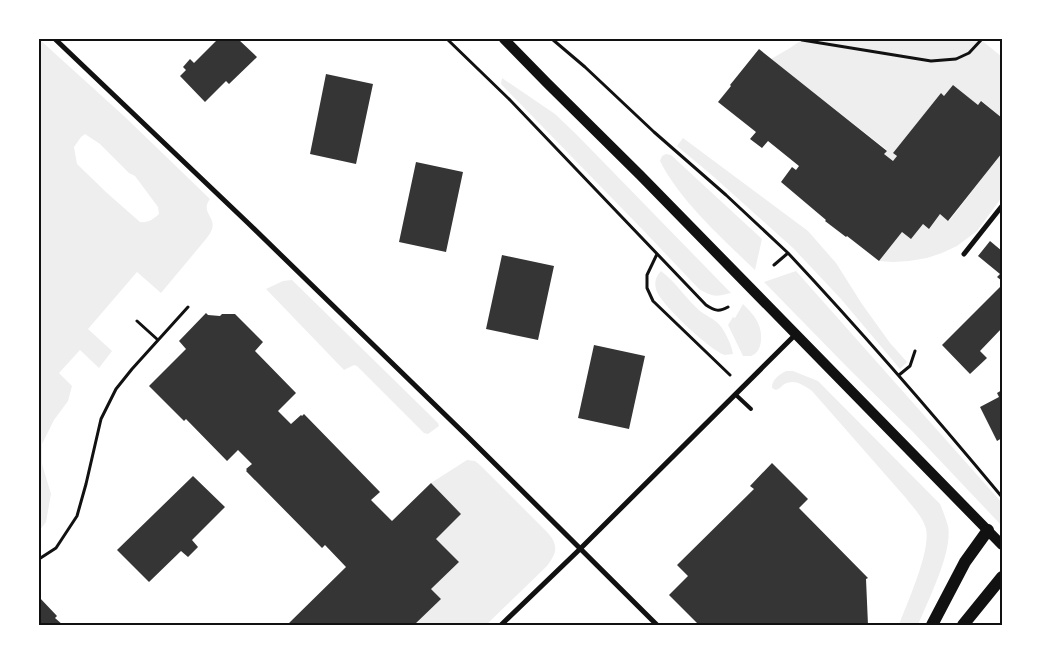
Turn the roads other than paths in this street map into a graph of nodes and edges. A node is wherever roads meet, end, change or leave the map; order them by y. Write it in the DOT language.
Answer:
graph roads {
  1 [pos="54,39"];
  2 [pos="504,39"];
  3 [pos="1002,206"];
  4 [pos="964,254"];
  5 [pos="796,334"];
  6 [pos="736,395"];
  7 [pos="751,410"];
  8 [pos="988,530"];
  9 [pos="1002,545"];
  10 [pos="580,549"];
  11 [pos="1002,577"];
  12 [pos="501,625"];
  13 [pos="657,625"];
  14 [pos="932,625"];
  15 [pos="962,625"];
  1 -- 10 [label="street"];
  2 -- 5 [label="main road"];
  3 -- 4 [label="street"];
  5 -- 6 [label="street"];
  5 -- 8 [label="main road"];
  6 -- 7 [label="lane"];
  6 -- 10 [label="street"];
  8 -- 9 [label="main road"];
  8 -- 14 [label="main road"];
  10 -- 12 [label="street"];
  10 -- 13 [label="street"];
  11 -- 15 [label="main road"];
}
